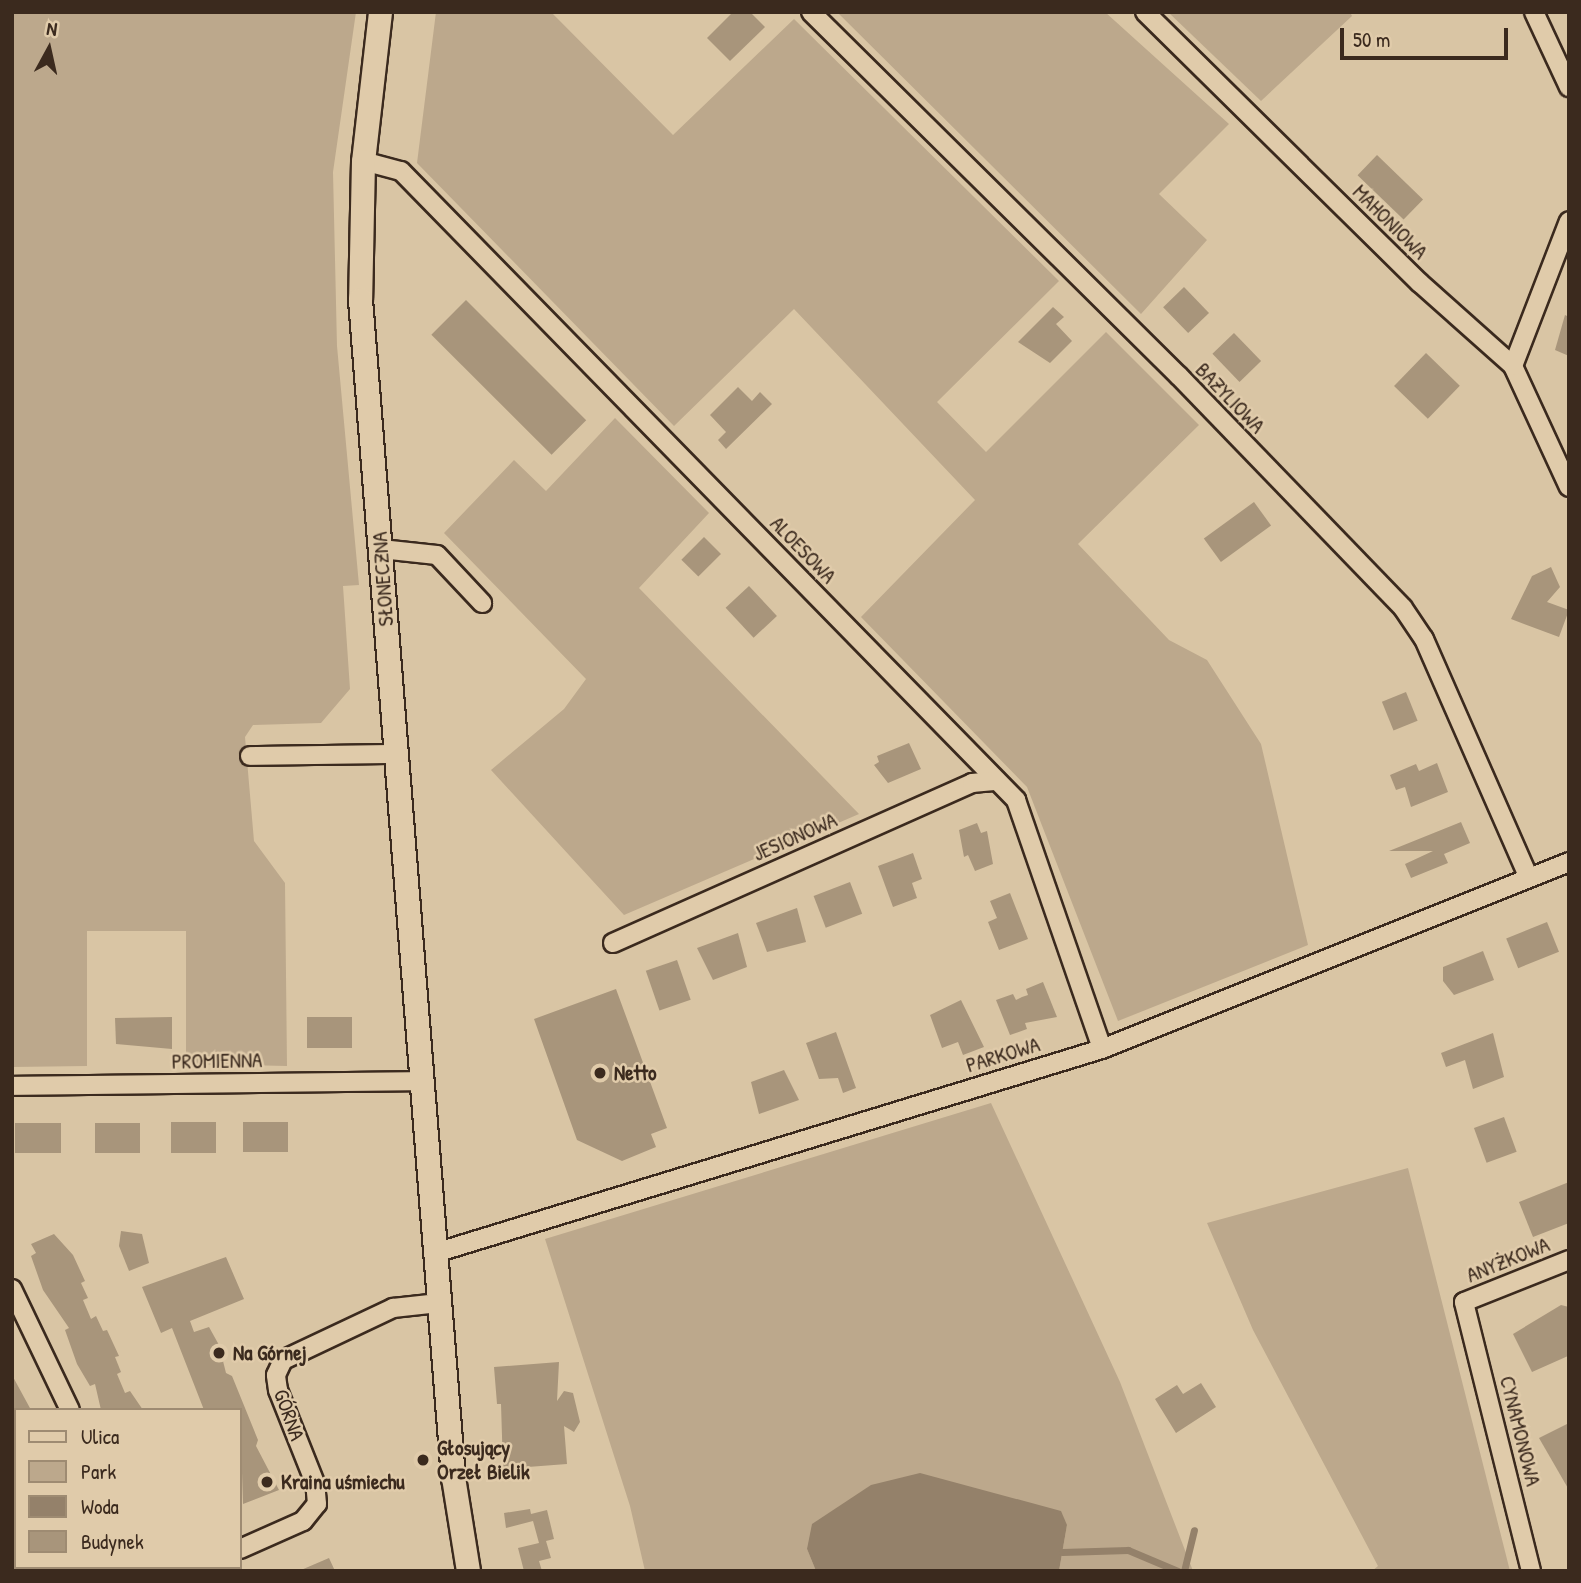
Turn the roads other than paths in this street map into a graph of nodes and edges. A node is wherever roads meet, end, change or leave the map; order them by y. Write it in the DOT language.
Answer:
graph roads {
  1 [pos="380,12"];
  2 [pos="811,12"];
  3 [pos="1145,12"];
  4 [pos="1534,12"];
  5 [pos="1569,87"];
  6 [pos="363,161"];
  7 [pos="1569,221"];
  8 [pos="1513,366"];
  9 [pos="1569,487"];
  10 [pos="381,549"];
  11 [pos="482,603"];
  12 [pos="397,754"];
  13 [pos="250,756"];
  14 [pos="997,781"];
  15 [pos="1569,862"];
  16 [pos="1528,876"];
  17 [pos="613,943"];
  18 [pos="1102,1049"];
  19 [pos="422,1082"];
  20 [pos="12,1086"];
  21 [pos="435,1253"];
  22 [pos="1569,1260"];
  23 [pos="12,1289"];
  24 [pos="1464,1302"];
  25 [pos="439,1303"];
  26 [pos="69,1408"];
  27 [pos="242,1548"];
  28 [pos="468,1571"];
  29 [pos="1531,1571"];
  1 -- 6 [label="street, SŁONECZNA"];
  2 -- 16 [label="street, BAZYLIOWA"];
  3 -- 8 [label="street, MAHONIOWA"];
  4 -- 5 [label="street"];
  6 -- 10 [label="street, SŁONECZNA"];
  6 -- 14 [label="street, ALOESOWA"];
  7 -- 8 [label="street"];
  8 -- 9 [label="street, MAHONIOWA"];
  10 -- 11 [label="street"];
  10 -- 12 [label="street, SŁONECZNA"];
  12 -- 13 [label="street"];
  12 -- 19 [label="street, SŁONECZNA"];
  14 -- 17 [label="street, JESIONOWA"];
  14 -- 18 [label="street, ALOESOWA"];
  15 -- 16 [label="street, PARKOWA"];
  16 -- 18 [label="street, PARKOWA"];
  18 -- 21 [label="street, PARKOWA"];
  19 -- 20 [label="street, PROMIENNA"];
  19 -- 21 [label="street, SŁONECZNA"];
  21 -- 25 [label="street"];
  22 -- 24 [label="street, ANYŻKOWA"];
  23 -- 26 [label="street"];
  24 -- 29 [label="street, CYNAMONOWA"];
  25 -- 27 [label="street, GÓRNA"];
  25 -- 28 [label="street"];
}
